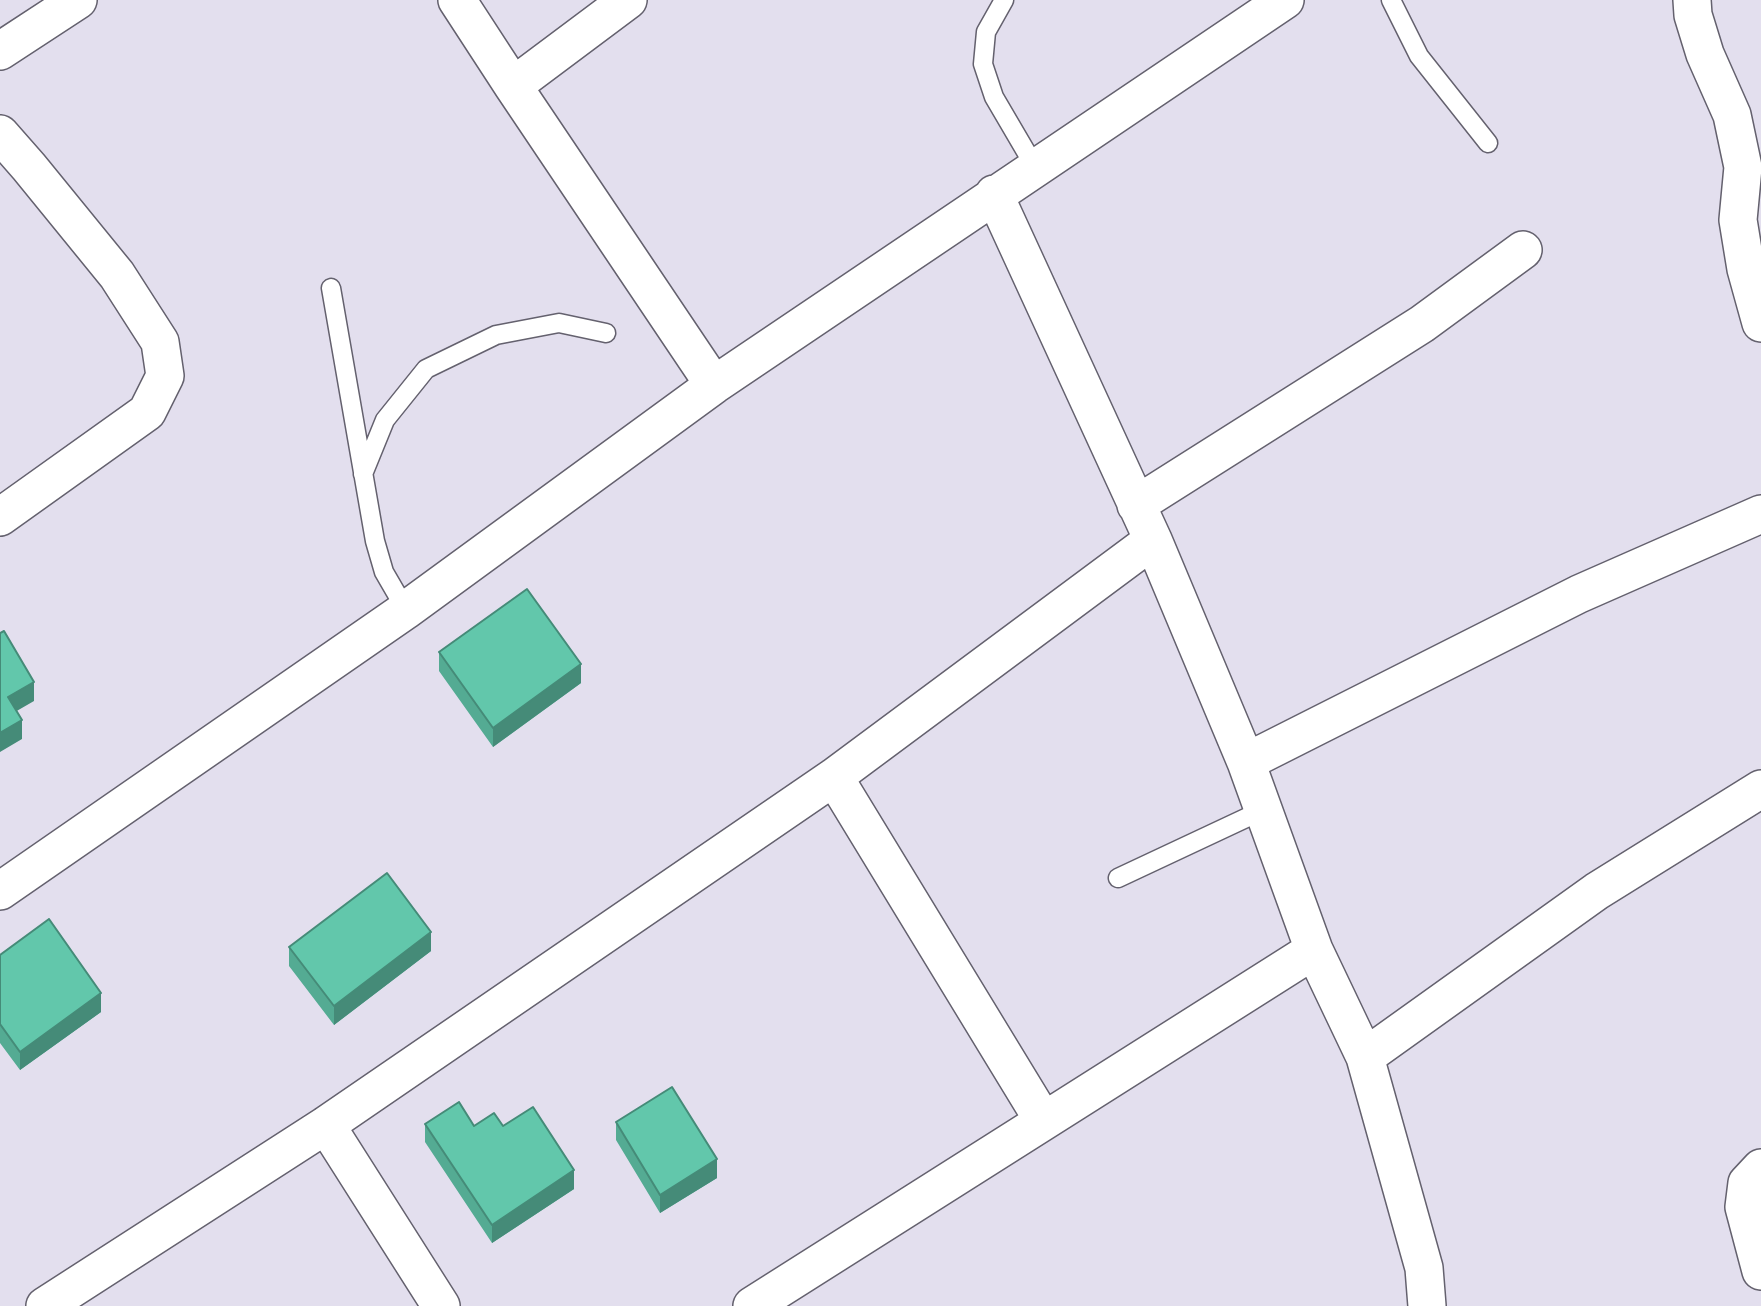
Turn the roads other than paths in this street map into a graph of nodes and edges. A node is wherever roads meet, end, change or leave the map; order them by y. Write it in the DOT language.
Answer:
graph roads {
  1 [pos="78,0"];
  2 [pos="628,0"];
  3 [pos="1004,0"];
  4 [pos="1285,0"];
  5 [pos="1391,0"];
  6 [pos="1692,0"];
  7 [pos="466,7"];
  8 [pos="0,51"];
  9 [pos="513,86"];
  10 [pos="0,134"];
  11 [pos="1488,143"];
  12 [pos="1035,167"];
  13 [pos="994,194"];
  14 [pos="1523,250"];
  15 [pos="331,288"];
  16 [pos="1761,323"];
  17 [pos="606,333"];
  18 [pos="714,385"];
  19 [pos="363,474"];
  20 [pos="1136,505"];
  21 [pos="1761,514"];
  22 [pos="0,517"];
  23 [pos="1153,540"];
  24 [pos="406,610"];
  25 [pos="1246,762"];
  26 [pos="834,777"];
  27 [pos="1761,789"];
  28 [pos="1264,810"];
  29 [pos="1118,878"];
  30 [pos="0,891"];
  31 [pos="1314,950"];
  32 [pos="1365,1057"];
  33 [pos="1043,1121"];
  34 [pos="326,1125"];
  35 [pos="1761,1168"];
  36 [pos="1761,1271"];
  37 [pos="45,1306"];
  38 [pos="441,1306"];
  39 [pos="752,1306"];
  40 [pos="1427,1306"];
  1 -- 8 [label="street"];
  2 -- 9 [label="street"];
  3 -- 12 [label="lane"];
  4 -- 12 [label="street"];
  5 -- 11 [label="lane"];
  6 -- 16 [label="street"];
  7 -- 9 [label="street"];
  9 -- 18 [label="street"];
  10 -- 22 [label="street"];
  12 -- 13 [label="street"];
  13 -- 18 [label="street"];
  13 -- 20 [label="street"];
  14 -- 20 [label="street"];
  15 -- 19 [label="lane"];
  17 -- 19 [label="lane"];
  18 -- 24 [label="street"];
  19 -- 24 [label="lane"];
  20 -- 23 [label="street"];
  21 -- 25 [label="street"];
  23 -- 25 [label="street"];
  23 -- 26 [label="street"];
  24 -- 30 [label="street"];
  25 -- 28 [label="street"];
  26 -- 33 [label="street"];
  26 -- 34 [label="street"];
  27 -- 32 [label="street"];
  28 -- 29 [label="lane"];
  28 -- 31 [label="street"];
  31 -- 32 [label="street"];
  31 -- 33 [label="street"];
  32 -- 40 [label="street"];
  33 -- 39 [label="street"];
  34 -- 37 [label="street"];
  34 -- 38 [label="street"];
  35 -- 36 [label="street"];
}
